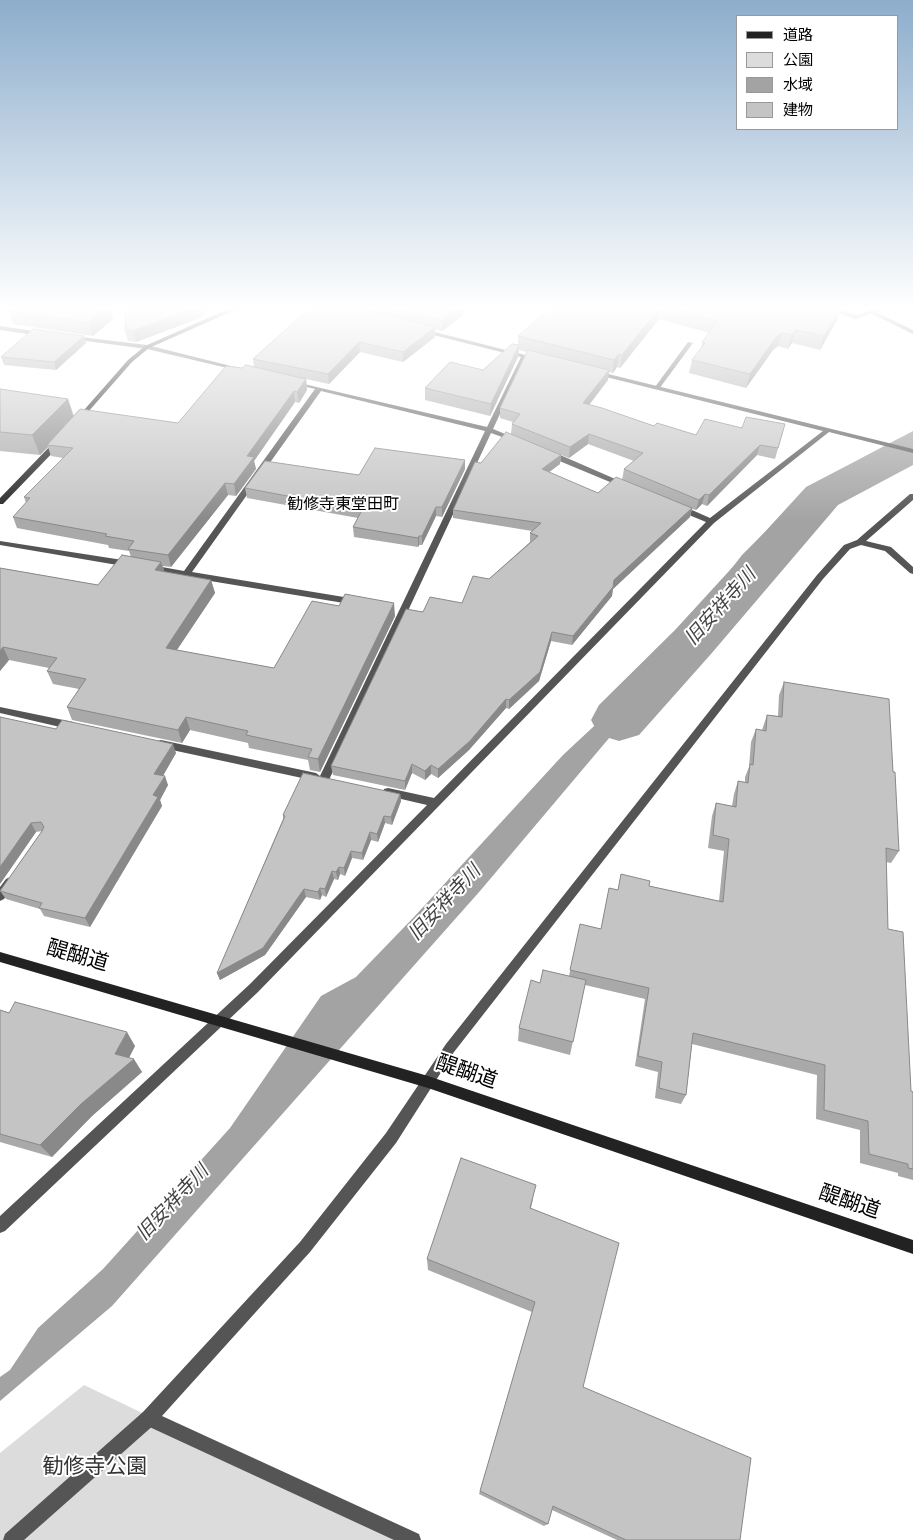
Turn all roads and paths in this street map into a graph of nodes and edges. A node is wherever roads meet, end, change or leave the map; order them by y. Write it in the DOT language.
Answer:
graph roads {
  1 [pos="115,378"];
  2 [pos="514,378"];
  3 [pos="616,378"];
  4 [pos="665,378"];
  5 [pos="281,379"];
  6 [pos="658,388"];
  7 [pos="320,389"];
  8 [pos="75,424"];
  9 [pos="489,430"];
  10 [pos="828,430"];
  11 [pos="63,438"];
  12 [pos="524,444"];
  13 [pos="541,450"];
  14 [pos="913,451"];
  15 [pos="630,487"];
  16 [pos="913,496"];
  17 [pos="0,502"];
  18 [pos="675,506"];
  19 [pos="711,521"];
  20 [pos="860,542"];
  21 [pos="0,543"];
  22 [pos="137,566"];
  23 [pos="146,567"];
  24 [pos="913,571"];
  25 [pos="186,574"];
  26 [pos="366,604"];
  27 [pos="394,608"];
  28 [pos="404,610"];
  29 [pos="0,710"];
  30 [pos="86,728"];
  31 [pos="152,743"];
  32 [pos="379,790"];
  33 [pos="434,802"];
  34 [pos="16,874"];
  35 [pos="0,896"];
  36 [pos="0,957"];
  37 [pos="220,1021"];
  38 [pos="428,1082"];
  39 [pos="0,1226"];
  40 [pos="913,1247"];
  41 [pos="149,1418"];
  42 [pos="11,1540"];
  43 [pos="413,1540"];
  1 -- 8 [label="main road"];
  2 -- 9 [label="street"];
  3 -- 6 [label="street"];
  4 -- 6 [label="street"];
  5 -- 7 [label="street"];
  6 -- 10 [label="street"];
  7 -- 9 [label="street"];
  7 -- 25 [label="street"];
  9 -- 12 [label="street"];
  9 -- 28 [label="street"];
  10 -- 14 [label="street"];
  10 -- 19 [label="street"];
  11 -- 17 [label="main road"];
  13 -- 15 [label="street"];
  16 -- 20 [label="street"];
  18 -- 19 [label="street"];
  19 -- 33 [label="street"];
  20 -- 24 [label="street"];
  20 -- 38 [label="street"];
  21 -- 22 [label="street"];
  23 -- 25 [label="street"];
  25 -- 26 [label="street"];
  27 -- 28 [label="street"];
  28 -- 31 [label="street"];
  29 -- 30 [label="street"];
  32 -- 33 [label="street"];
  33 -- 37 [label="street"];
  34 -- 35 [label="street"];
  36 -- 37 [label="main road, 醍醐道"];
  37 -- 38 [label="main road, 醍醐道"];
  37 -- 39 [label="street"];
  38 -- 40 [label="main road, 醍醐道"];
  38 -- 41 [label="street"];
  41 -- 42 [label="street"];
  41 -- 43 [label="street"];
}
